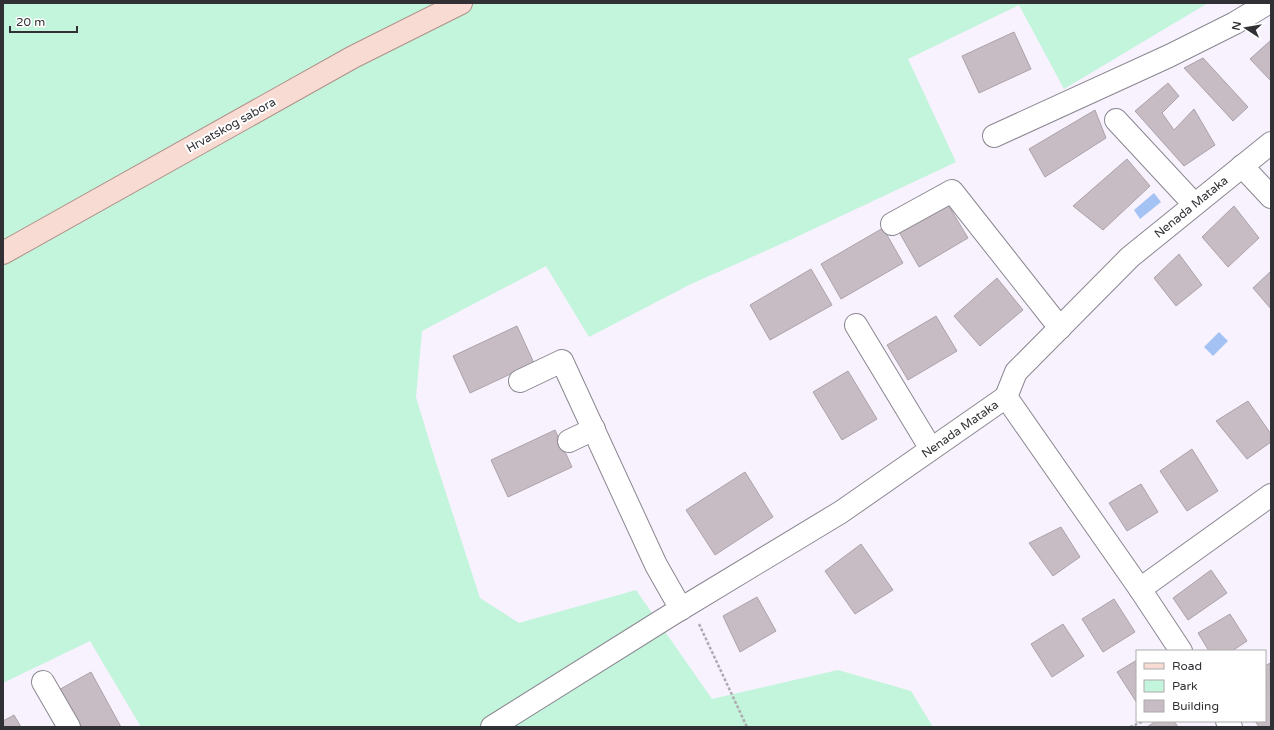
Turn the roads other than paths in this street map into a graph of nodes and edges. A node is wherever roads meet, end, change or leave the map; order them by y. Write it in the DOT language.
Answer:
graph roads {
  1 [pos="461,3"];
  2 [pos="1268,3"];
  3 [pos="1116,120"];
  4 [pos="994,136"];
  5 [pos="1271,143"];
  6 [pos="1242,166"];
  7 [pos="1271,197"];
  8 [pos="1194,204"];
  9 [pos="892,224"];
  10 [pos="3,253"];
  11 [pos="856,325"];
  12 [pos="1060,328"];
  13 [pos="520,381"];
  14 [pos="1006,397"];
  15 [pos="594,429"];
  16 [pos="569,442"];
  17 [pos="931,449"];
  18 [pos="1271,495"];
  19 [pos="1140,589"];
  20 [pos="682,608"];
  21 [pos="1180,650"];
  22 [pos="43,682"];
  23 [pos="69,727"];
  24 [pos="492,727"];
  1 -- 10 [label="main road, Hrvatskog sabora"];
  2 -- 4 [label="street"];
  3 -- 8 [label="street"];
  5 -- 6 [label="street, Nenada Mataka"];
  6 -- 7 [label="street"];
  6 -- 8 [label="street, Nenada Mataka"];
  8 -- 12 [label="street, Nenada Mataka"];
  9 -- 12 [label="street"];
  11 -- 17 [label="street"];
  12 -- 14 [label="street, Nenada Mataka"];
  13 -- 15 [label="street"];
  14 -- 17 [label="street, Nenada Mataka"];
  14 -- 19 [label="street"];
  15 -- 16 [label="street"];
  15 -- 20 [label="street"];
  17 -- 20 [label="street, Nenada Mataka"];
  18 -- 19 [label="street"];
  19 -- 21 [label="street"];
  20 -- 24 [label="street, Nenada Mataka"];
  22 -- 23 [label="street"];
}
